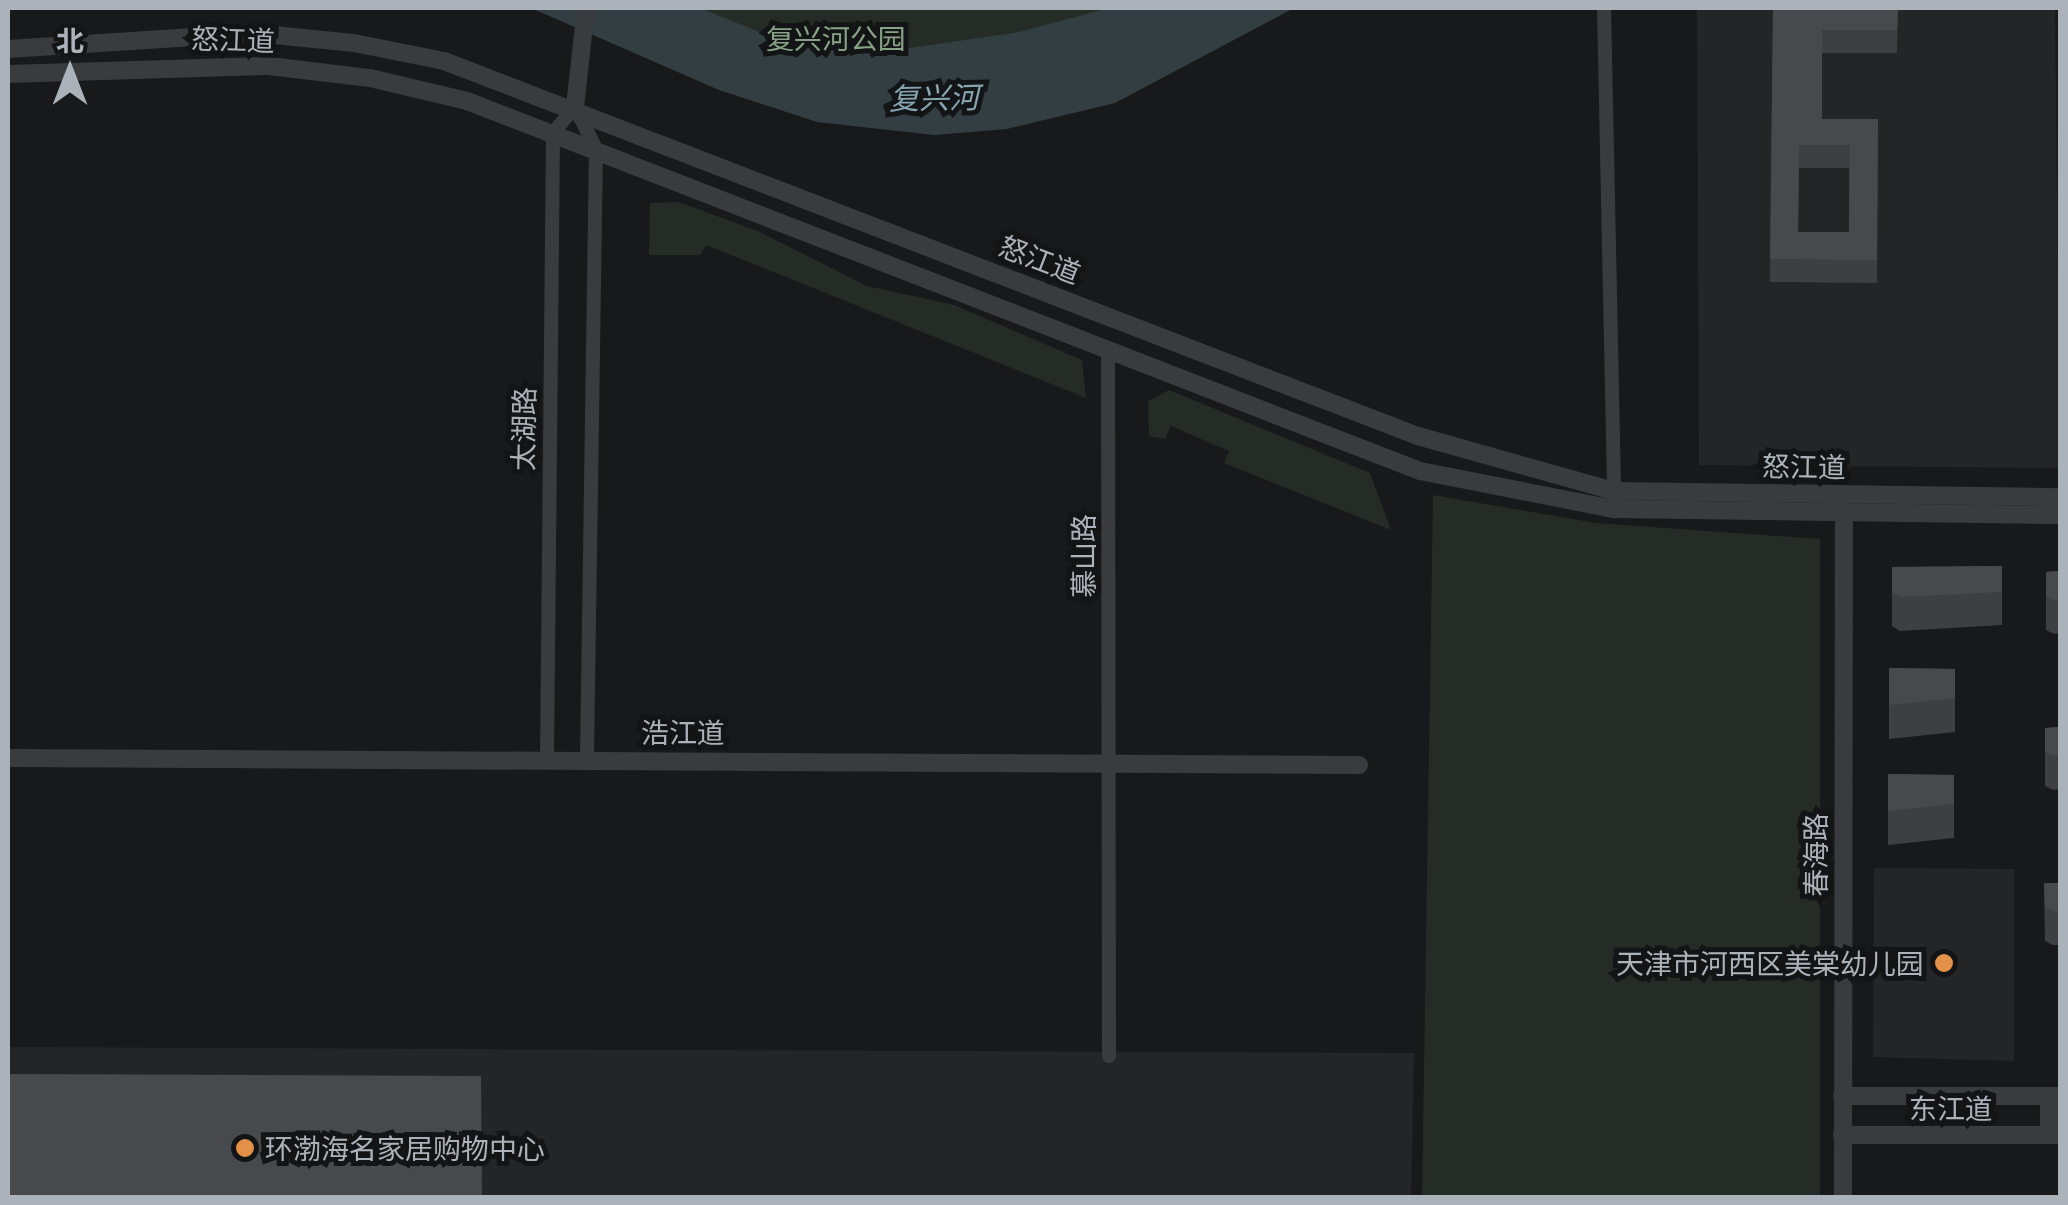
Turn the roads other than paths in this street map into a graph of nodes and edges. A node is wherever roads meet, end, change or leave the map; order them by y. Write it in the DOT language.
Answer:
graph roads {
  1 [pos="586,8"];
  2 [pos="1604,8"];
  3 [pos="8,50"];
  4 [pos="8,74"];
  5 [pos="574,107"];
  6 [pos="553,133"];
  7 [pos="596,149"];
  8 [pos="1108,348"];
  9 [pos="2060,496"];
  10 [pos="1614,500"];
  11 [pos="1844,512"];
  12 [pos="2060,515"];
  13 [pos="8,758"];
  14 [pos="547,759"];
  15 [pos="587,759"];
  16 [pos="1109,762"];
  17 [pos="1359,764"];
  18 [pos="1109,1056"];
  19 [pos="1842,1096"];
  20 [pos="2055,1096"];
  21 [pos="2055,1135"];
  22 [pos="1842,1136"];
  23 [pos="1843,1198"];
  1 -- 5 [label="street"];
  2 -- 10 [label="street"];
  3 -- 5 [label="street, 怒江道"];
  4 -- 6 [label="street, 怒江道"];
  5 -- 6 [label="street"];
  5 -- 7 [label="street"];
  5 -- 10 [label="street, 怒江道"];
  6 -- 7 [label="street, 怒江道"];
  6 -- 14 [label="street, 太湖路"];
  7 -- 8 [label="street, 怒江道"];
  7 -- 15 [label="street"];
  8 -- 10 [label="street, 怒江道"];
  8 -- 16 [label="street, 慕山路"];
  9 -- 10 [label="street, 怒江道"];
  10 -- 11 [label="street, 怒江道"];
  11 -- 12 [label="street, 怒江道"];
  11 -- 19 [label="street, 春海路"];
  13 -- 14 [label="street, 浩江道"];
  14 -- 15 [label="street, 浩江道"];
  15 -- 16 [label="street, 浩江道"];
  16 -- 17 [label="street, 浩江道"];
  16 -- 18 [label="street, 慕山路"];
  19 -- 20 [label="street, 东江道"];
  19 -- 22 [label="street, 春海路"];
  20 -- 21 [label="street"];
  21 -- 22 [label="street, 东江道"];
  22 -- 23 [label="street, 春海路"];
}
